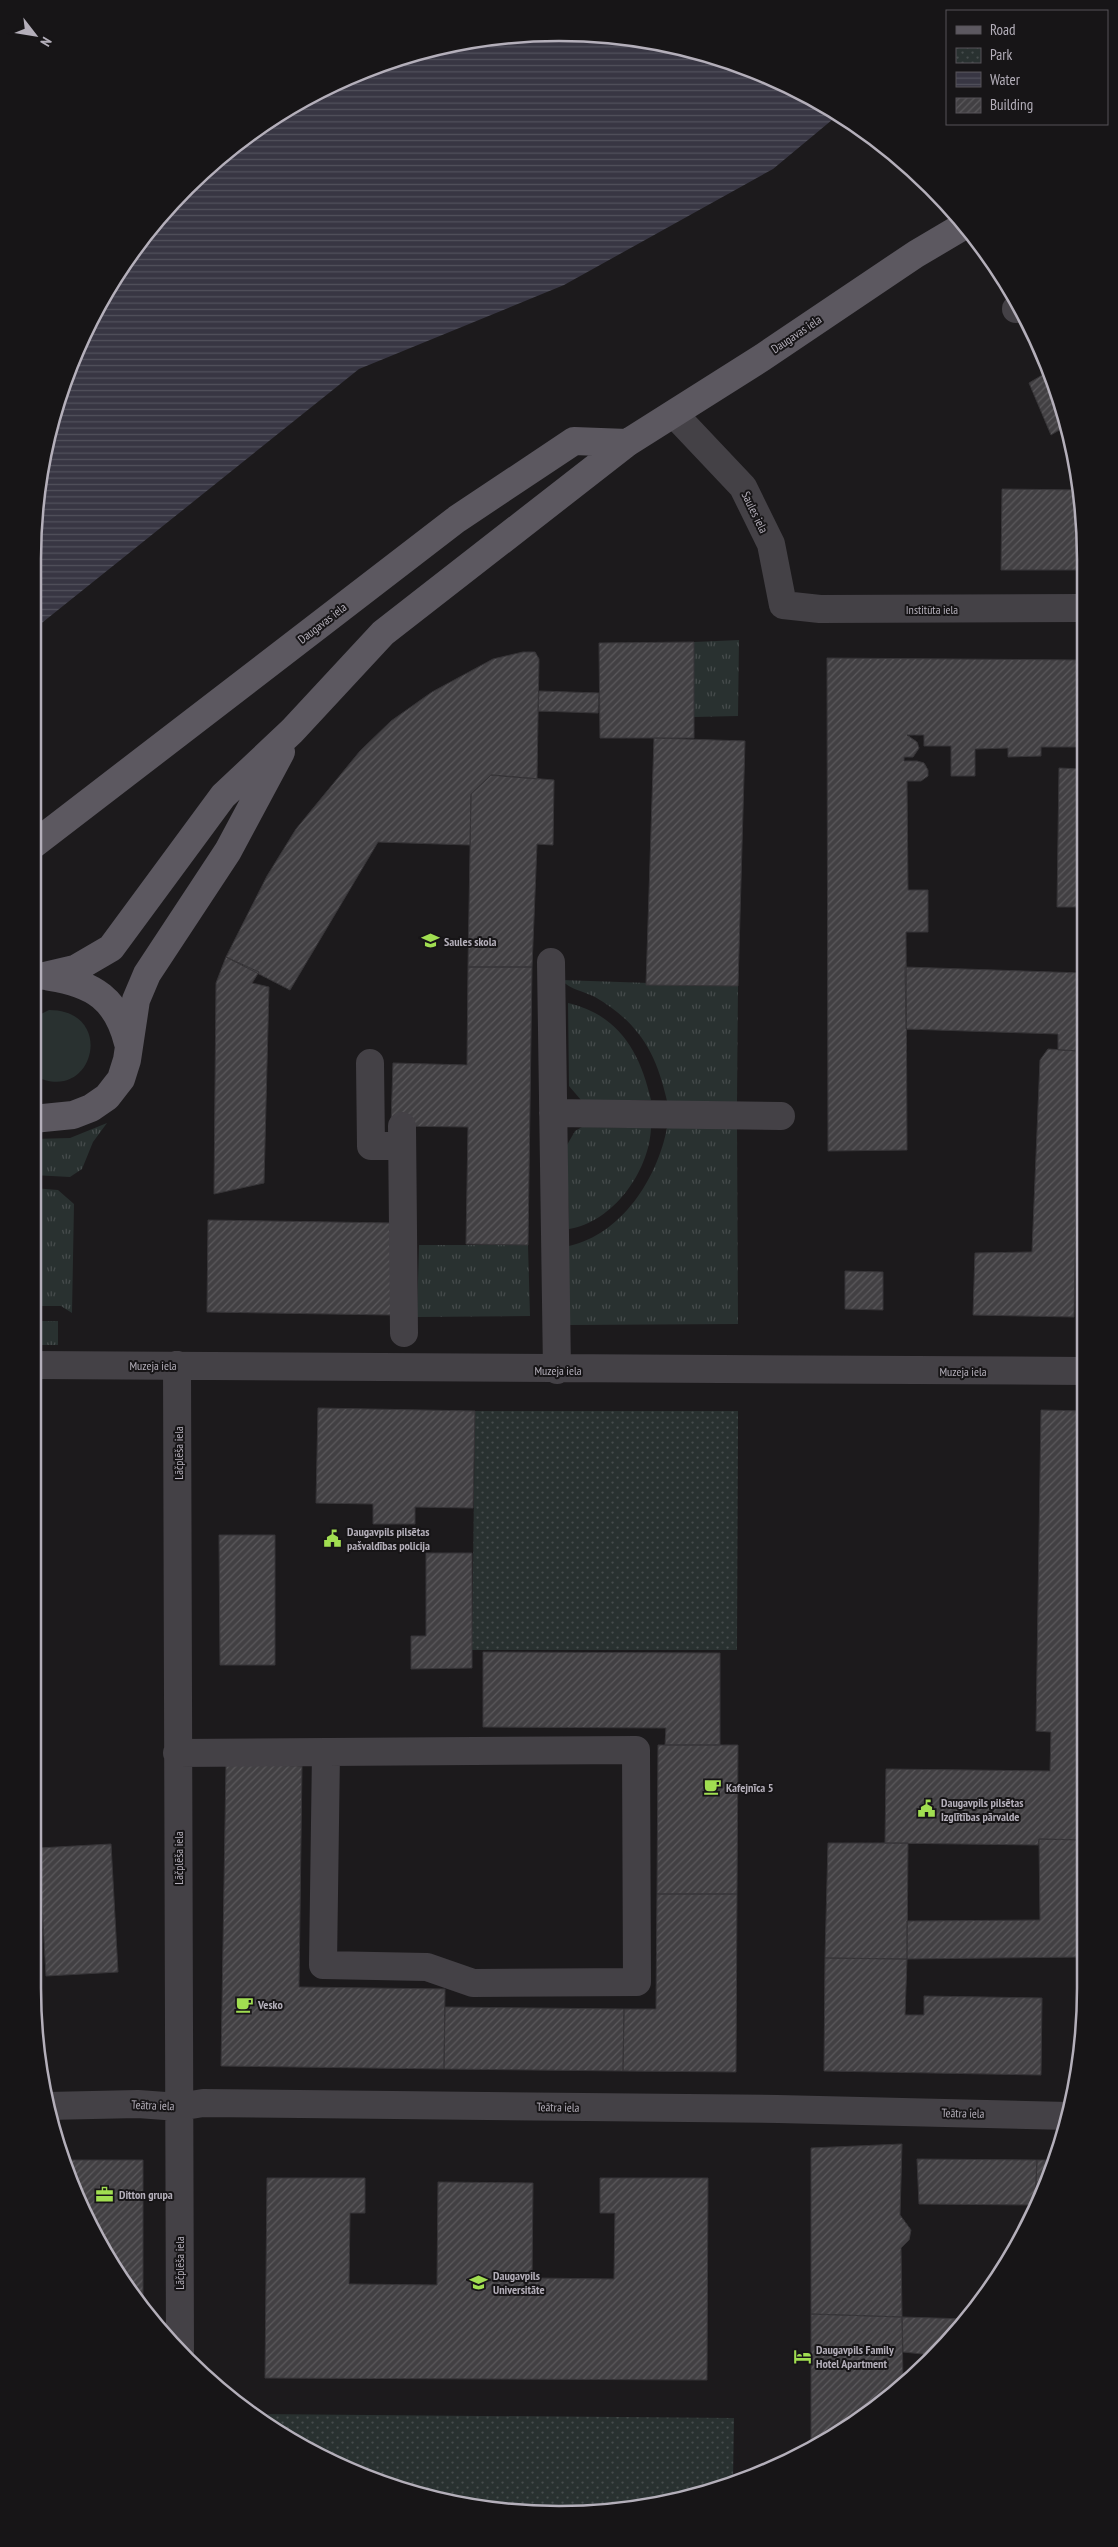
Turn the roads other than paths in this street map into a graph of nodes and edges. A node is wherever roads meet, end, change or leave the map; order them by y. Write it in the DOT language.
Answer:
graph roads {
  1 [pos="957,229"];
  2 [pos="674,414"];
  3 [pos="627,442"];
  4 [pos="783,605"];
  5 [pos="1077,608"];
  6 [pos="292,731"];
  7 [pos="41,838"];
  8 [pos="552,962"];
  9 [pos="41,972"];
  10 [pos="41,973"];
  11 [pos="128,1043"];
  12 [pos="370,1063"];
  13 [pos="553,1113"];
  14 [pos="41,1116"];
  15 [pos="781,1116"];
  16 [pos="404,1333"];
  17 [pos="41,1365"];
  18 [pos="178,1365"];
  19 [pos="557,1370"];
  20 [pos="1077,1372"];
  21 [pos="326,1752"];
  22 [pos="177,1754"];
  23 [pos="55,2106"];
  24 [pos="179,2106"];
  25 [pos="1061,2116"];
  26 [pos="180,2340"];
  1 -- 2 [label="main road, Daugavas iela"];
  2 -- 3 [label="main road, Daugavas iela"];
  2 -- 4 [label="street, Saules iela"];
  3 -- 6 [label="main road, Daugavas iela"];
  3 -- 7 [label="main road, Daugavas iela"];
  4 -- 5 [label="street, Institūta iela"];
  6 -- 9 [label="main road, Daugavas iela"];
  6 -- 11 [label="main road, Daugavas iela"];
  8 -- 13 [label="street"];
  10 -- 11 [label="main road, Daugavas iela"];
  11 -- 14 [label="main road, Daugavas iela"];
  12 -- 16 [label="street"];
  13 -- 15 [label="street"];
  13 -- 19 [label="street"];
  17 -- 18 [label="street, Muzeja iela"];
  18 -- 19 [label="street, Muzeja iela"];
  18 -- 22 [label="street, Lāčplēša iela"];
  19 -- 20 [label="street, Muzeja iela"];
  21 -- 21 [label="street"];
  21 -- 22 [label="street"];
  22 -- 24 [label="street, Lāčplēša iela"];
  23 -- 24 [label="street, Teātra iela"];
  24 -- 25 [label="street, Teātra iela"];
  24 -- 26 [label="street, Lāčplēša iela"];
}
